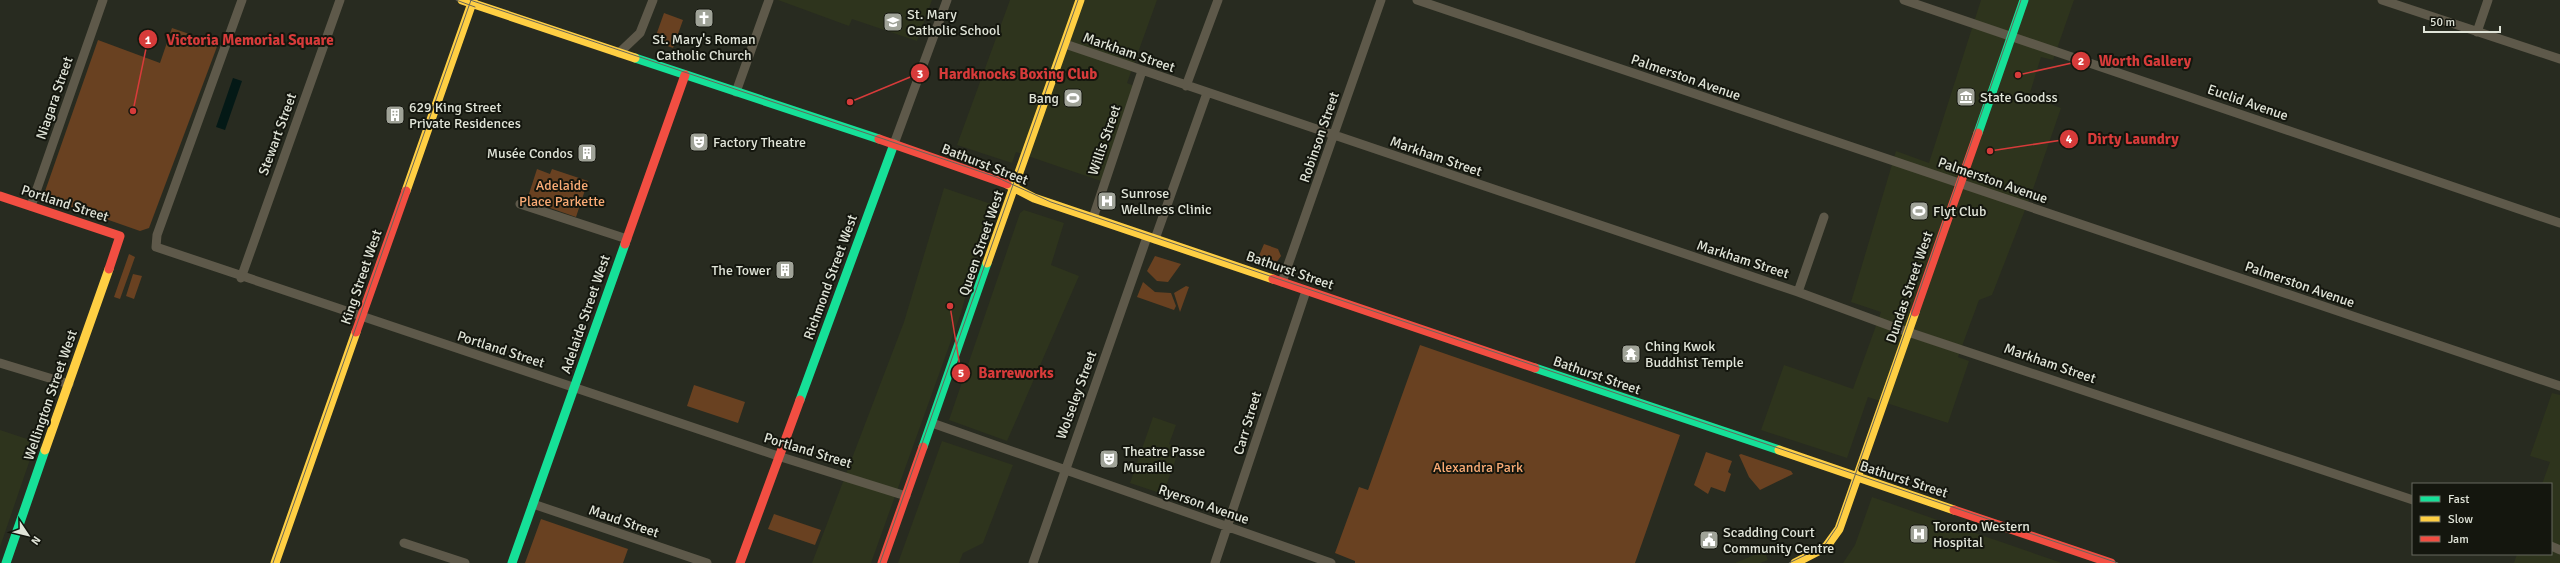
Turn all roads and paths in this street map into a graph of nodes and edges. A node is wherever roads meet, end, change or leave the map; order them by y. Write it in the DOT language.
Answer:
graph roads {
  1 [pos="103,0"];
  2 [pos="242,0"];
  3 [pos="340,0"];
  4 [pos="462,0"];
  5 [pos="653,0"];
  6 [pos="769,0"];
  7 [pos="947,0"];
  8 [pos="1080,0"];
  9 [pos="1218,0"];
  10 [pos="1381,0"];
  11 [pos="1417,0"];
  12 [pos="1904,0"];
  13 [pos="2024,0"];
  14 [pos="2382,0"];
  15 [pos="2488,0"];
  16 [pos="472,2"];
  17 [pos="2476,32"];
  18 [pos="2011,36"];
  19 [pos="1065,44"];
  20 [pos="619,53"];
  21 [pos="2560,59"];
  22 [pos="1142,71"];
  23 [pos="685,75"];
  24 [pos="1186,86"];
  25 [pos="736,92"];
  26 [pos="1207,93"];
  27 [pos="1335,135"];
  28 [pos="894,144"];
  29 [pos="1960,184"];
  30 [pos="1015,189"];
  31 [pos="0,196"];
  32 [pos="520,204"];
  33 [pos="31,206"];
  34 [pos="1824,217"];
  35 [pos="1093,218"];
  36 [pos="2560,223"];
  37 [pos="120,236"];
  38 [pos="1151,238"];
  39 [pos="627,239"];
  40 [pos="241,278"];
  41 [pos="1282,282"];
  42 [pos="1306,291"];
  43 [pos="1798,292"];
  44 [pos="361,318"];
  45 [pos="1908,331"];
  46 [pos="0,363"];
  47 [pos="69,384"];
  48 [pos="2560,386"];
  49 [pos="574,388"];
  50 [pos="932,423"];
  51 [pos="778,456"];
  52 [pos="1065,471"];
  53 [pos="1857,478"];
  54 [pos="906,496"];
  55 [pos="2412,500"];
  56 [pos="533,504"];
  57 [pos="1228,527"];
  58 [pos="404,543"];
  59 [pos="6,563"];
  60 [pos="275,563"];
  61 [pos="465,563"];
  62 [pos="512,563"];
  63 [pos="707,563"];
  64 [pos="740,563"];
  65 [pos="882,563"];
  66 [pos="1034,563"];
  67 [pos="1215,563"];
  68 [pos="1331,563"];
  69 [pos="1795,563"];
  70 [pos="2111,563"];
  1 -- 33 [label="street, Niagara Street"];
  2 -- 40 [label="street, Portland Street"];
  3 -- 40 [label="street, Stewart Street"];
  4 -- 16 [label="main road, Bathurst Street"];
  5 -- 20 [label="street"];
  6 -- 25 [label="street"];
  7 -- 28 [label="street, Richmond Street West"];
  8 -- 19 [label="main road, Queen Street West"];
  9 -- 24 [label="street"];
  10 -- 27 [label="street, Robinson Street"];
  11 -- 29 [label="street, Palmerston Avenue"];
  12 -- 18 [label="street, Euclid Avenue"];
  13 -- 18 [label="main road, Dundas Street West"];
  14 -- 17 [label="street"];
  15 -- 17 [label="street"];
  16 -- 20 [label="main road, Bathurst Street"];
  16 -- 44 [label="main road, King Street West"];
  17 -- 21 [label="street"];
  18 -- 29 [label="main road, Dundas Street West"];
  18 -- 36 [label="street, Euclid Avenue"];
  19 -- 22 [label="street, Markham Street"];
  19 -- 30 [label="main road, Queen Street West"];
  20 -- 23 [label="main road, Bathurst Street"];
  22 -- 24 [label="street, Markham Street"];
  22 -- 35 [label="street, Willis Street"];
  23 -- 25 [label="main road, Bathurst Street"];
  23 -- 39 [label="main road, Adelaide Street West"];
  24 -- 26 [label="street, Markham Street"];
  25 -- 28 [label="main road, Bathurst Street"];
  26 -- 27 [label="street, Markham Street"];
  26 -- 38 [label="street, Wolseley Street"];
  27 -- 41 [label="street, Robinson Street"];
  27 -- 43 [label="street, Markham Street"];
  28 -- 30 [label="main road, Bathurst Street"];
  28 -- 51 [label="main road, Richmond Street West"];
  29 -- 45 [label="main road, Dundas Street West"];
  29 -- 48 [label="street, Palmerston Avenue"];
  30 -- 35 [label="main road, Bathurst Street"];
  30 -- 50 [label="main road, Queen Street West"];
  31 -- 33 [label="main road, Portland Street"];
  32 -- 39 [label="street"];
  33 -- 37 [label="main road, Portland Street"];
  34 -- 43 [label="street"];
  35 -- 38 [label="main road, Bathurst Street"];
  37 -- 47 [label="main road, Wellington Street West"];
  38 -- 41 [label="main road, Bathurst Street"];
  38 -- 52 [label="street, Wolseley Street"];
  39 -- 49 [label="main road, Adelaide Street West"];
  40 -- 44 [label="street, Portland Street"];
  41 -- 42 [label="main road, Bathurst Street"];
  42 -- 53 [label="main road, Bathurst Street"];
  42 -- 57 [label="street, Carr Street"];
  43 -- 45 [label="street, Markham Street"];
  44 -- 49 [label="street, Portland Street"];
  44 -- 60 [label="main road, King Street West"];
  45 -- 53 [label="main road, Dundas Street West"];
  45 -- 55 [label="street, Markham Street"];
  46 -- 47 [label="street"];
  47 -- 59 [label="main road, Wellington Street West"];
  49 -- 51 [label="street, Portland Street"];
  49 -- 56 [label="main road, Adelaide Street West"];
  50 -- 52 [label="street, Ryerson Avenue"];
  50 -- 54 [label="main road, Queen Street West"];
  51 -- 54 [label="street, Portland Street"];
  51 -- 64 [label="main road, Richmond Street West"];
  52 -- 57 [label="street, Ryerson Avenue"];
  52 -- 66 [label="street, Wolseley Street"];
  53 -- 69 [label="main road, Dundas Street West"];
  53 -- 70 [label="main road, Bathurst Street"];
  54 -- 65 [label="main road, Queen Street West"];
  56 -- 62 [label="main road, Adelaide Street West"];
  56 -- 63 [label="street, Maud Street"];
  57 -- 67 [label="street, Carr Street"];
  57 -- 68 [label="street, Ryerson Avenue"];
  58 -- 61 [label="street"];
}
